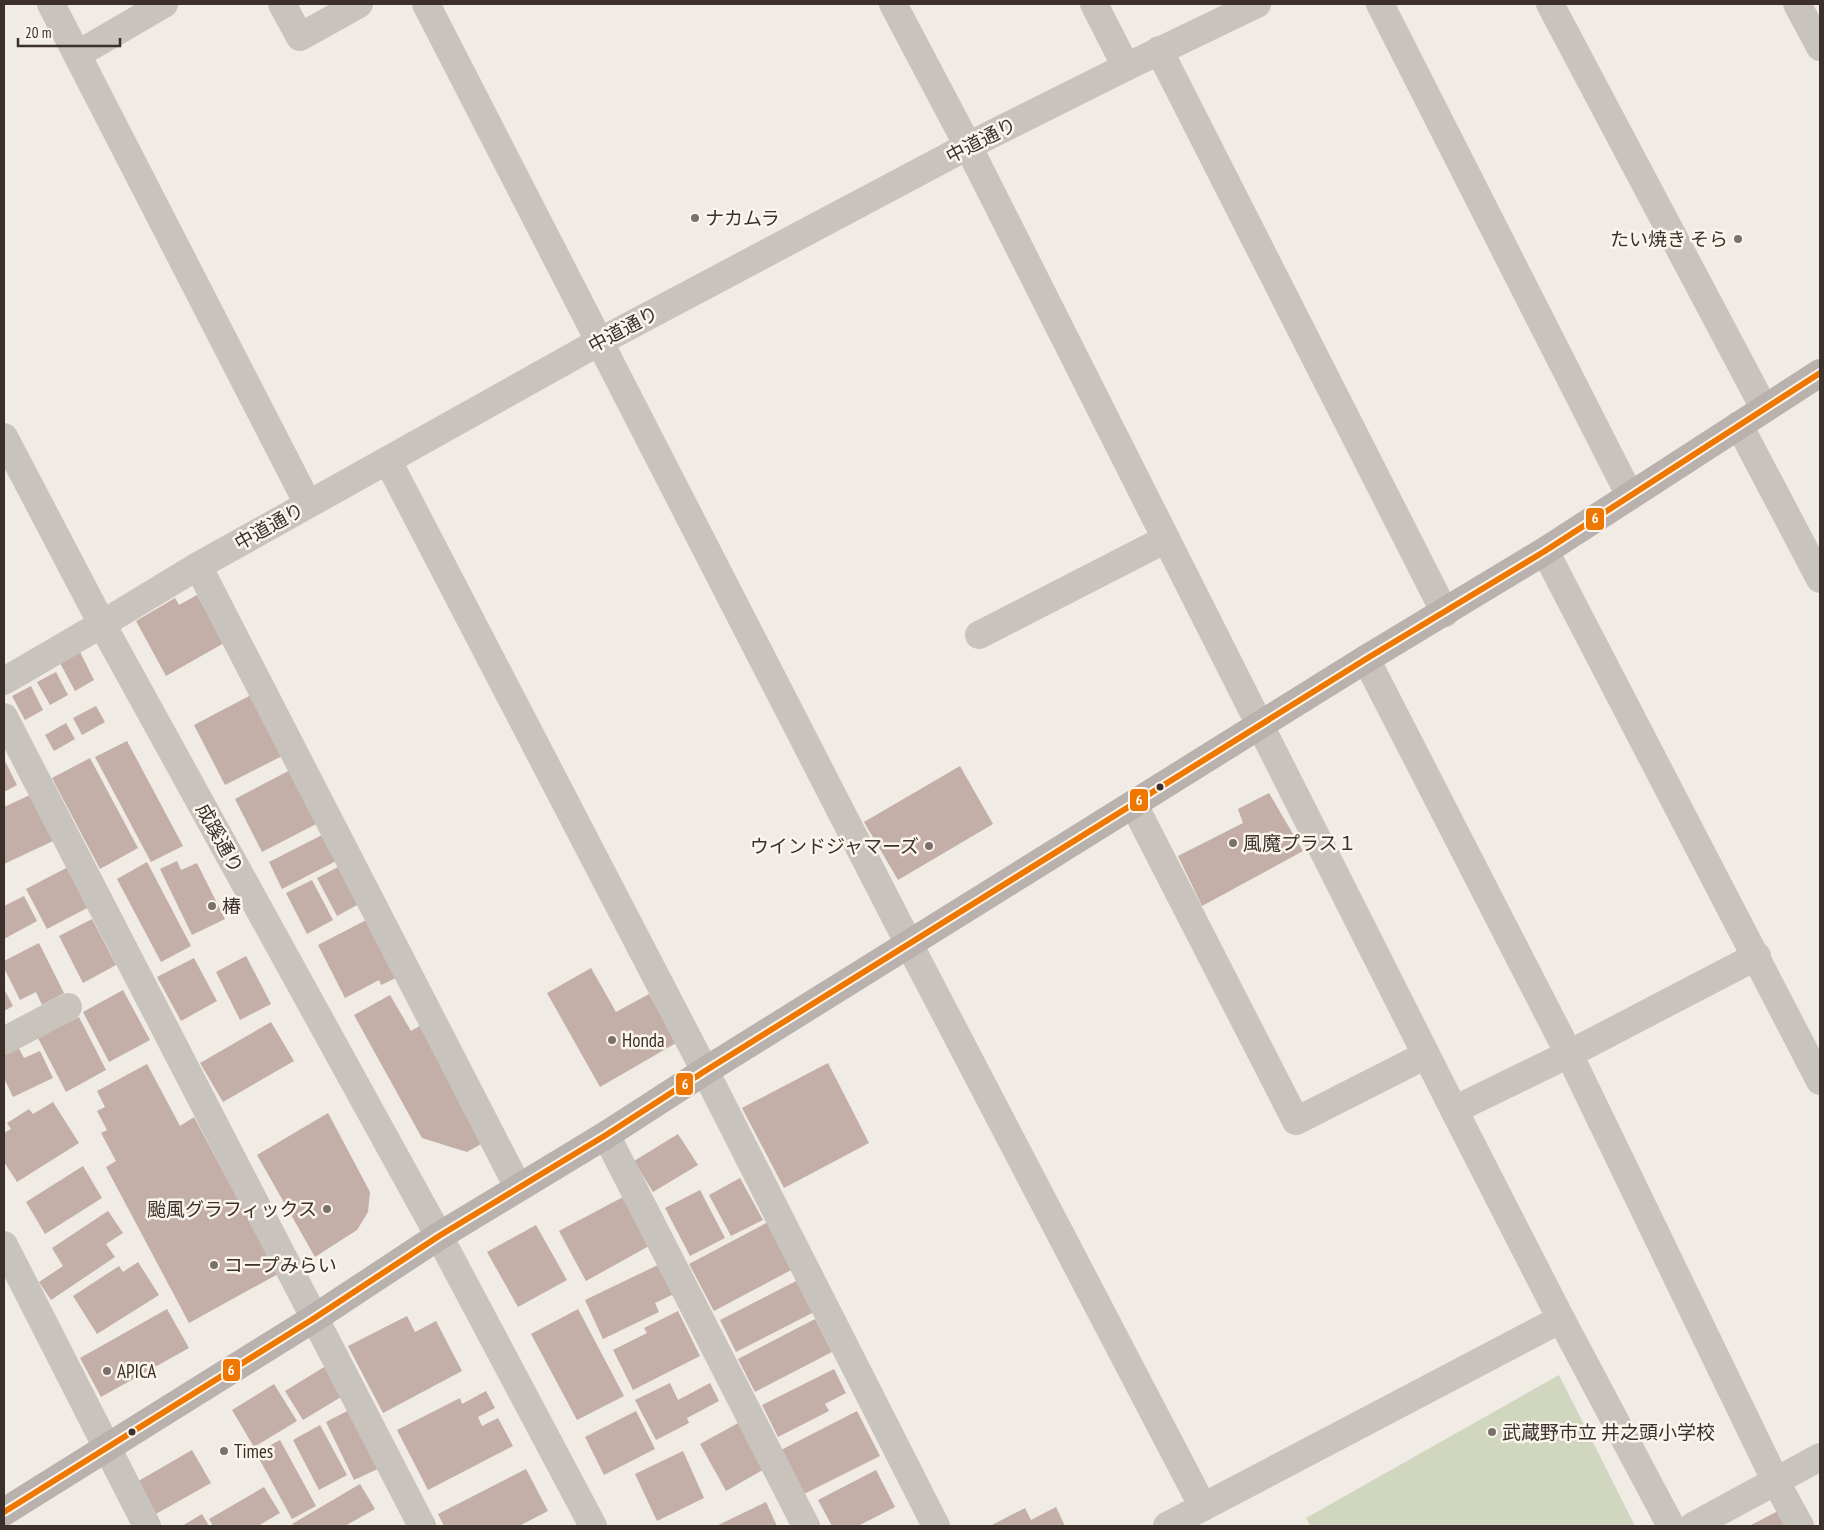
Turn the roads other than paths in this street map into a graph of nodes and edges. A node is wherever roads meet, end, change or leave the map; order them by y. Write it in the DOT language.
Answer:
graph roads {
  1 [pos="51,4"];
  2 [pos="164,4"];
  3 [pos="282,4"];
  4 [pos="359,4"];
  5 [pos="426,4"];
  6 [pos="892,4"];
  7 [pos="1094,4"];
  8 [pos="1256,4"];
  9 [pos="1380,4"];
  10 [pos="1550,4"];
  11 [pos="1797,4"];
  12 [pos="1820,47"];
  13 [pos="1160,50"];
  14 [pos="78,54"];
  15 [pos="1126,67"];
  16 [pos="968,146"];
  17 [pos="599,342"];
  18 [pos="1820,373"];
  19 [pos="1764,408"];
  20 [pos="1739,424"];
  21 [pos="4,437"];
  22 [pos="388,461"];
  23 [pos="1630,496"];
  24 [pos="308,504"];
  25 [pos="1166,540"];
  26 [pos="1545,551"];
  27 [pos="198,566"];
  28 [pos="1820,580"];
  29 [pos="1445,613"];
  30 [pos="102,624"];
  31 [pos="979,635"];
  32 [pos="1366,659"];
  33 [pos="4,681"];
  34 [pos="4,717"];
  35 [pos="1260,725"];
  36 [pos="1134,805"];
  37 [pos="909,944"];
  38 [pos="1757,956"];
  39 [pos="68,1007"];
  40 [pos="4,1041"];
  41 [pos="1569,1054"];
  42 [pos="1426,1055"];
  43 [pos="705,1071"];
  44 [pos="1820,1081"];
  45 [pos="1454,1110"];
  46 [pos="606,1135"];
  47 [pos="518,1187"];
  48 [pos="439,1236"];
  49 [pos="4,1245"];
  50 [pos="313,1319"];
  51 [pos="1561,1319"];
  52 [pos="107,1447"];
  53 [pos="1820,1457"];
  54 [pos="1776,1482"];
  55 [pos="1203,1507"];
  56 [pos="4,1512"];
  57 [pos="147,1526"];
  58 [pos="422,1526"];
  59 [pos="593,1526"];
  60 [pos="806,1526"];
  61 [pos="936,1526"];
  62 [pos="1168,1526"];
  63 [pos="1671,1526"];
  64 [pos="1693,1526"];
  65 [pos="1800,1526"];
  1 -- 14 [label="street"];
  2 -- 14 [label="street"];
  3 -- 4 [label="street"];
  5 -- 17 [label="street"];
  6 -- 16 [label="street"];
  7 -- 15 [label="street"];
  8 -- 13 [label="street, 中道通り"];
  9 -- 23 [label="street"];
  10 -- 19 [label="street"];
  11 -- 12 [label="street"];
  13 -- 15 [label="street, 中道通り"];
  13 -- 29 [label="street"];
  14 -- 24 [label="street"];
  15 -- 16 [label="street, 中道通り"];
  16 -- 17 [label="street, 中道通り"];
  16 -- 25 [label="street"];
  17 -- 22 [label="street, 中道通り"];
  17 -- 37 [label="street"];
  18 -- 19 [label="main road"];
  19 -- 20 [label="main road"];
  20 -- 23 [label="main road"];
  20 -- 28 [label="street"];
  21 -- 30 [label="street, 成蹊通り"];
  22 -- 24 [label="street, 中道通り"];
  22 -- 43 [label="street"];
  23 -- 26 [label="main road"];
  24 -- 27 [label="street, 中道通り"];
  25 -- 31 [label="street"];
  25 -- 35 [label="street"];
  26 -- 29 [label="main road"];
  26 -- 38 [label="street"];
  27 -- 30 [label="street, 中道通り"];
  27 -- 47 [label="street"];
  29 -- 32 [label="main road"];
  30 -- 33 [label="street, 中道通り"];
  30 -- 48 [label="street, 成蹊通り"];
  32 -- 35 [label="main road"];
  32 -- 41 [label="street"];
  34 -- 50 [label="street"];
  35 -- 36 [label="main road"];
  35 -- 42 [label="street"];
  36 -- 37 [label="main road"];
  36 -- 42 [label="street"];
  37 -- 43 [label="main road"];
  37 -- 55 [label="street"];
  38 -- 41 [label="street"];
  38 -- 44 [label="street"];
  39 -- 40 [label="street"];
  41 -- 45 [label="street"];
  41 -- 54 [label="street"];
  42 -- 45 [label="street"];
  43 -- 46 [label="main road"];
  43 -- 61 [label="street"];
  45 -- 51 [label="street"];
  46 -- 47 [label="main road"];
  46 -- 60 [label="street"];
  47 -- 48 [label="main road"];
  48 -- 50 [label="main road"];
  48 -- 59 [label="street, 成蹊通り"];
  49 -- 52 [label="street"];
  50 -- 52 [label="main road"];
  50 -- 58 [label="street"];
  51 -- 55 [label="street"];
  51 -- 63 [label="street"];
  52 -- 56 [label="main road"];
  52 -- 57 [label="street"];
  53 -- 54 [label="street"];
  54 -- 64 [label="street"];
  54 -- 65 [label="street"];
  55 -- 62 [label="street"];
}
